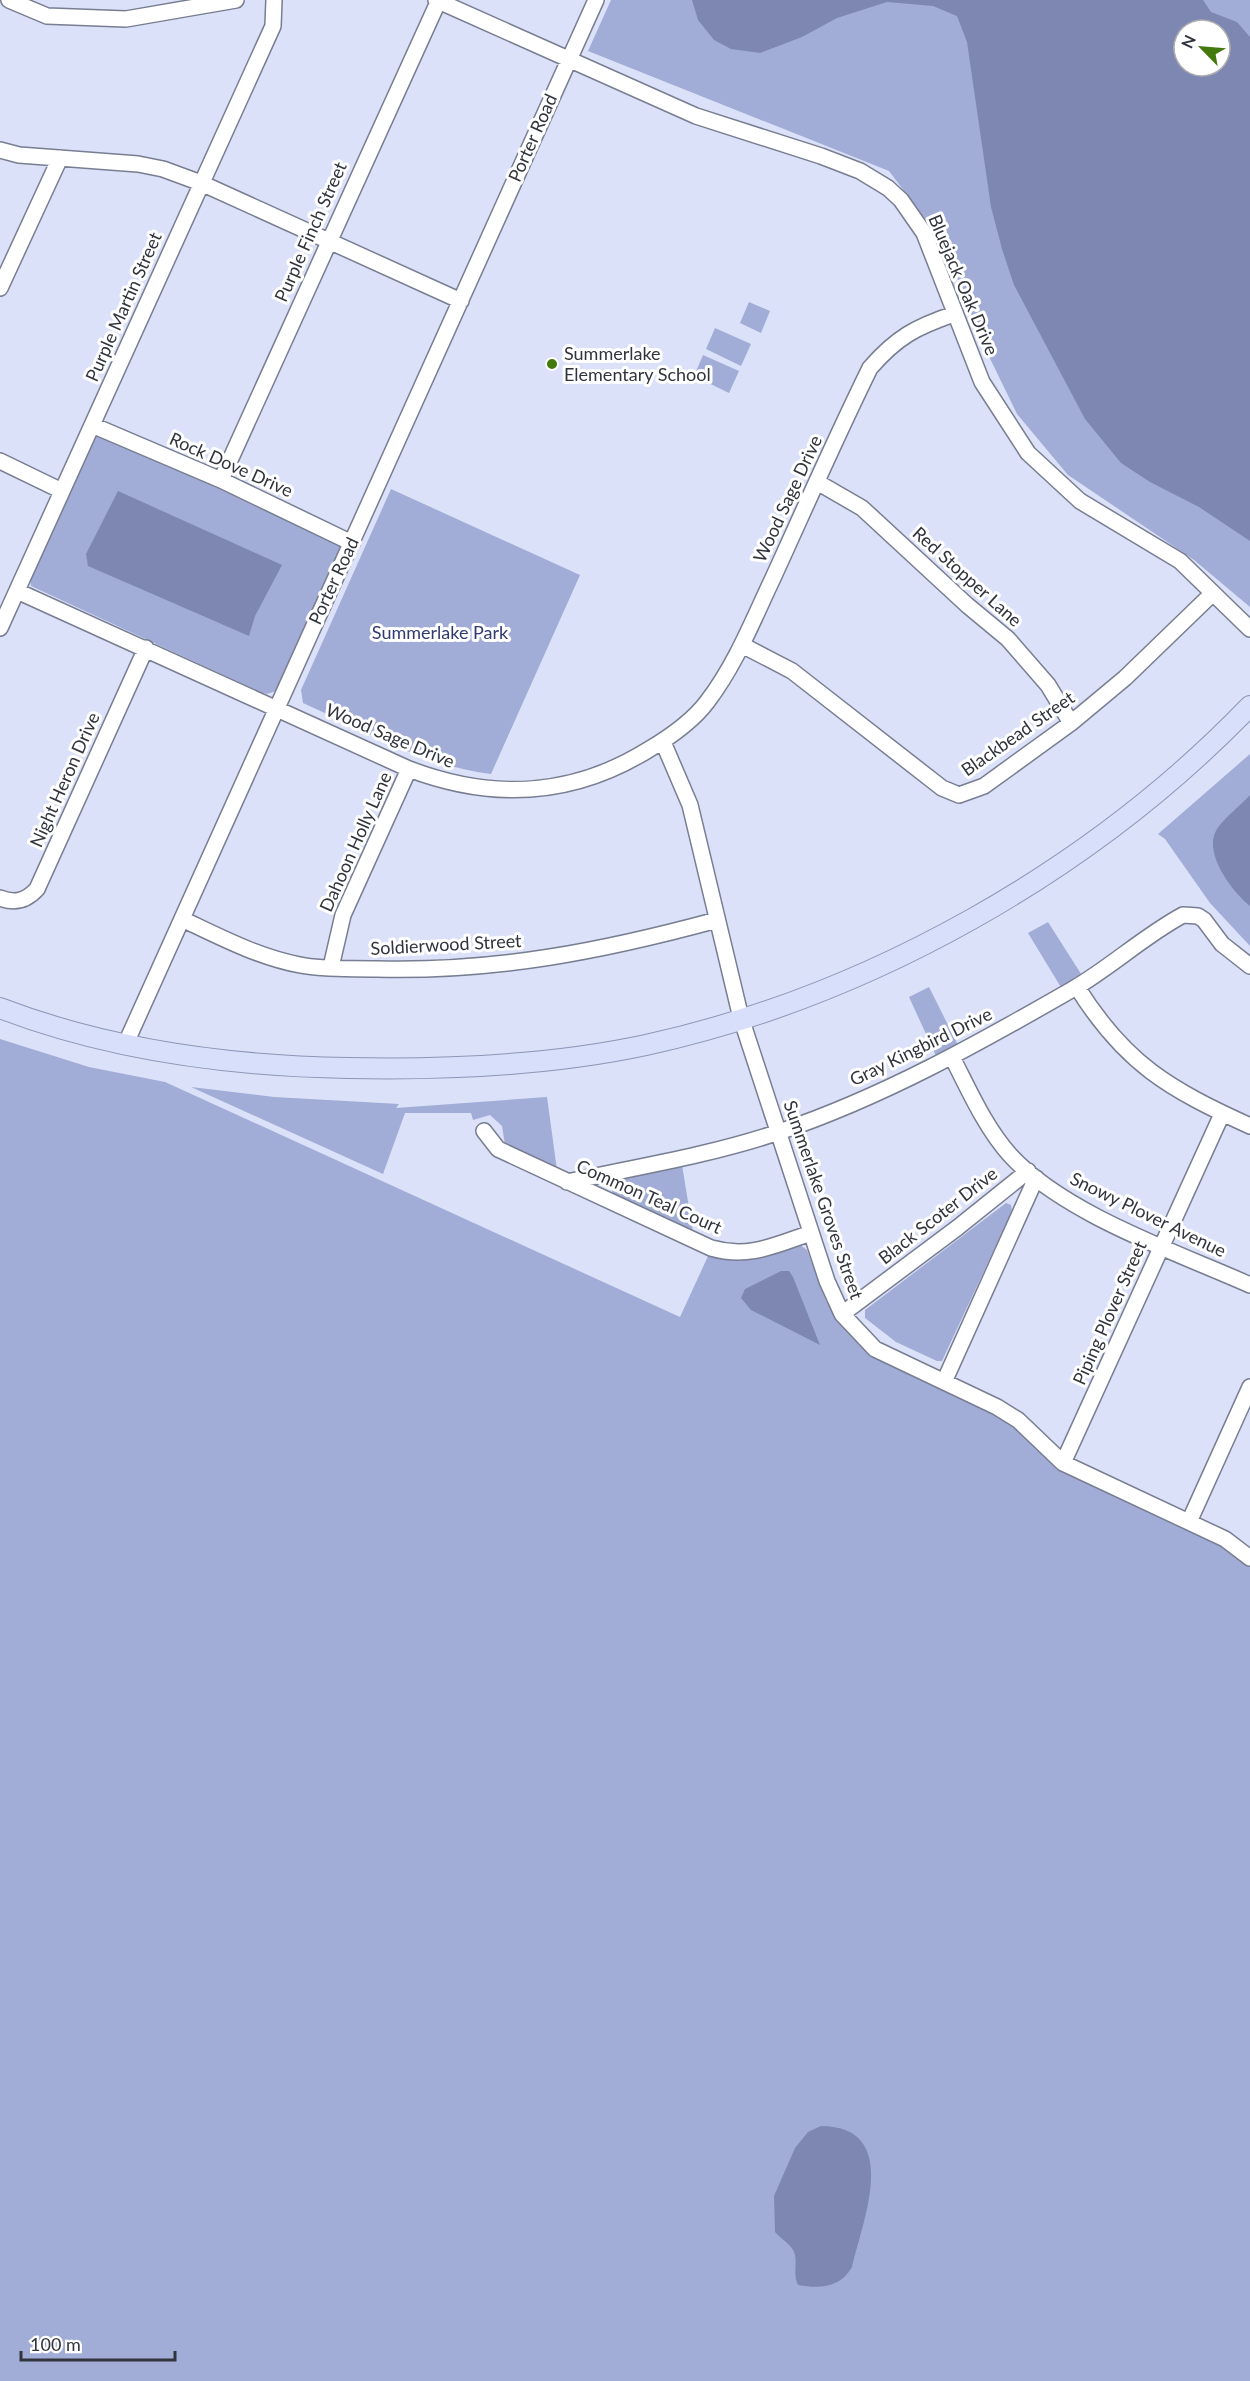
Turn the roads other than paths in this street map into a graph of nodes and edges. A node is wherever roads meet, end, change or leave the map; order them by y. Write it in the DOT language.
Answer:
graph roads {
  1 [pos="9,0"];
  2 [pos="236,0"];
  3 [pos="274,0"];
  4 [pos="438,0"];
  5 [pos="596,0"];
  6 [pos="568,61"];
  7 [pos="0,150"];
  8 [pos="60,158"];
  9 [pos="201,183"];
  10 [pos="329,241"];
  11 [pos="0,288"];
  12 [pos="461,301"];
  13 [pos="954,314"];
  14 [pos="92,425"];
  15 [pos="0,461"];
  16 [pos="221,480"];
  17 [pos="817,482"];
  18 [pos="62,490"];
  19 [pos="352,543"];
  20 [pos="17,591"];
  21 [pos="1213,593"];
  22 [pos="0,628"];
  23 [pos="1250,629"];
  24 [pos="742,645"];
  25 [pos="146,648"];
  26 [pos="1250,706"];
  27 [pos="276,707"];
  28 [pos="1071,723"];
  29 [pos="663,742"];
  30 [pos="410,769"];
  31 [pos="0,898"];
  32 [pos="182,919"];
  33 [pos="717,920"];
  34 [pos="1250,966"];
  35 [pos="331,967"];
  36 [pos="1077,987"];
  37 [pos="0,1008"];
  38 [pos="741,1018"];
  39 [pos="126,1044"];
  40 [pos="952,1057"];
  41 [pos="1222,1114"];
  42 [pos="1250,1126"];
  43 [pos="483,1131"];
  44 [pos="779,1132"];
  45 [pos="1032,1174"];
  46 [pos="567,1182"];
  47 [pos="811,1233"];
  48 [pos="1161,1246"];
  49 [pos="1250,1285"];
  50 [pos="842,1314"];
  51 [pos="944,1382"];
  52 [pos="1250,1387"];
  53 [pos="1063,1462"];
  54 [pos="1189,1522"];
  55 [pos="1250,1558"];
  1 -- 2 [label="street"];
  3 -- 9 [label="street, Purple Martin Street"];
  4 -- 6 [label="street, Bluejack Oak Drive"];
  4 -- 10 [label="street, Purple Finch Street"];
  5 -- 6 [label="street, Porter Road"];
  6 -- 12 [label="street, Porter Road"];
  6 -- 13 [label="street, Bluejack Oak Drive"];
  7 -- 8 [label="street"];
  8 -- 9 [label="street"];
  8 -- 11 [label="street"];
  9 -- 10 [label="street"];
  9 -- 14 [label="street, Purple Martin Street"];
  10 -- 12 [label="street"];
  10 -- 16 [label="street, Purple Finch Street"];
  12 -- 19 [label="street, Porter Road"];
  13 -- 17 [label="street, Wood Sage Drive"];
  13 -- 21 [label="street, Bluejack Oak Drive"];
  14 -- 16 [label="street, Rock Dove Drive"];
  14 -- 18 [label="street, Purple Martin Street"];
  15 -- 18 [label="street"];
  16 -- 19 [label="street, Rock Dove Drive"];
  17 -- 24 [label="street, Wood Sage Drive"];
  17 -- 28 [label="street, Red Stopper Lane"];
  18 -- 20 [label="street, Purple Martin Street"];
  19 -- 27 [label="street, Porter Road"];
  20 -- 22 [label="street, Purple Martin Street"];
  20 -- 25 [label="street, Wood Sage Drive"];
  21 -- 23 [label="street, Bluejack Oak Drive"];
  21 -- 28 [label="street, Blackbead Street"];
  24 -- 28 [label="street, Blackbead Street"];
  24 -- 29 [label="street, Wood Sage Drive"];
  25 -- 27 [label="street, Wood Sage Drive"];
  25 -- 31 [label="street, Night Heron Drive"];
  26 -- 38 [label="main road"];
  27 -- 30 [label="street, Wood Sage Drive"];
  27 -- 32 [label="street, Porter Road"];
  29 -- 30 [label="street, Wood Sage Drive"];
  29 -- 33 [label="street, Summerlake Groves Street"];
  30 -- 35 [label="street, Dahoon Holly Lane"];
  32 -- 35 [label="street, Soldierwood Street"];
  32 -- 39 [label="street, Porter Road"];
  33 -- 35 [label="street, Soldierwood Street"];
  33 -- 38 [label="street, Summerlake Groves Street"];
  34 -- 36 [label="street, Gray Kingbird Drive"];
  36 -- 40 [label="street, Gray Kingbird Drive"];
  36 -- 41 [label="street"];
  37 -- 39 [label="main road"];
  38 -- 39 [label="main road"];
  38 -- 44 [label="street, Summerlake Groves Street"];
  40 -- 44 [label="street, Gray Kingbird Drive"];
  40 -- 45 [label="street, Snowy Plover Avenue"];
  41 -- 42 [label="street"];
  41 -- 48 [label="street, Piping Plover Street"];
  43 -- 46 [label="street, Common Teal Court"];
  44 -- 46 [label="street, Gray Kingbird Drive"];
  44 -- 47 [label="street, Summerlake Groves Street"];
  45 -- 48 [label="street, Snowy Plover Avenue"];
  45 -- 50 [label="street, Black Scoter Drive"];
  45 -- 51 [label="street"];
  46 -- 47 [label="street, Common Teal Court"];
  47 -- 50 [label="street, Summerlake Groves Street"];
  48 -- 49 [label="street, Snowy Plover Avenue"];
  48 -- 53 [label="street, Piping Plover Street"];
  50 -- 51 [label="street, Summerlake Groves Street"];
  51 -- 53 [label="street, Summerlake Groves Street"];
  52 -- 54 [label="street"];
  53 -- 54 [label="street, Summerlake Groves Street"];
  54 -- 55 [label="street, Summerlake Groves Street"];
}
